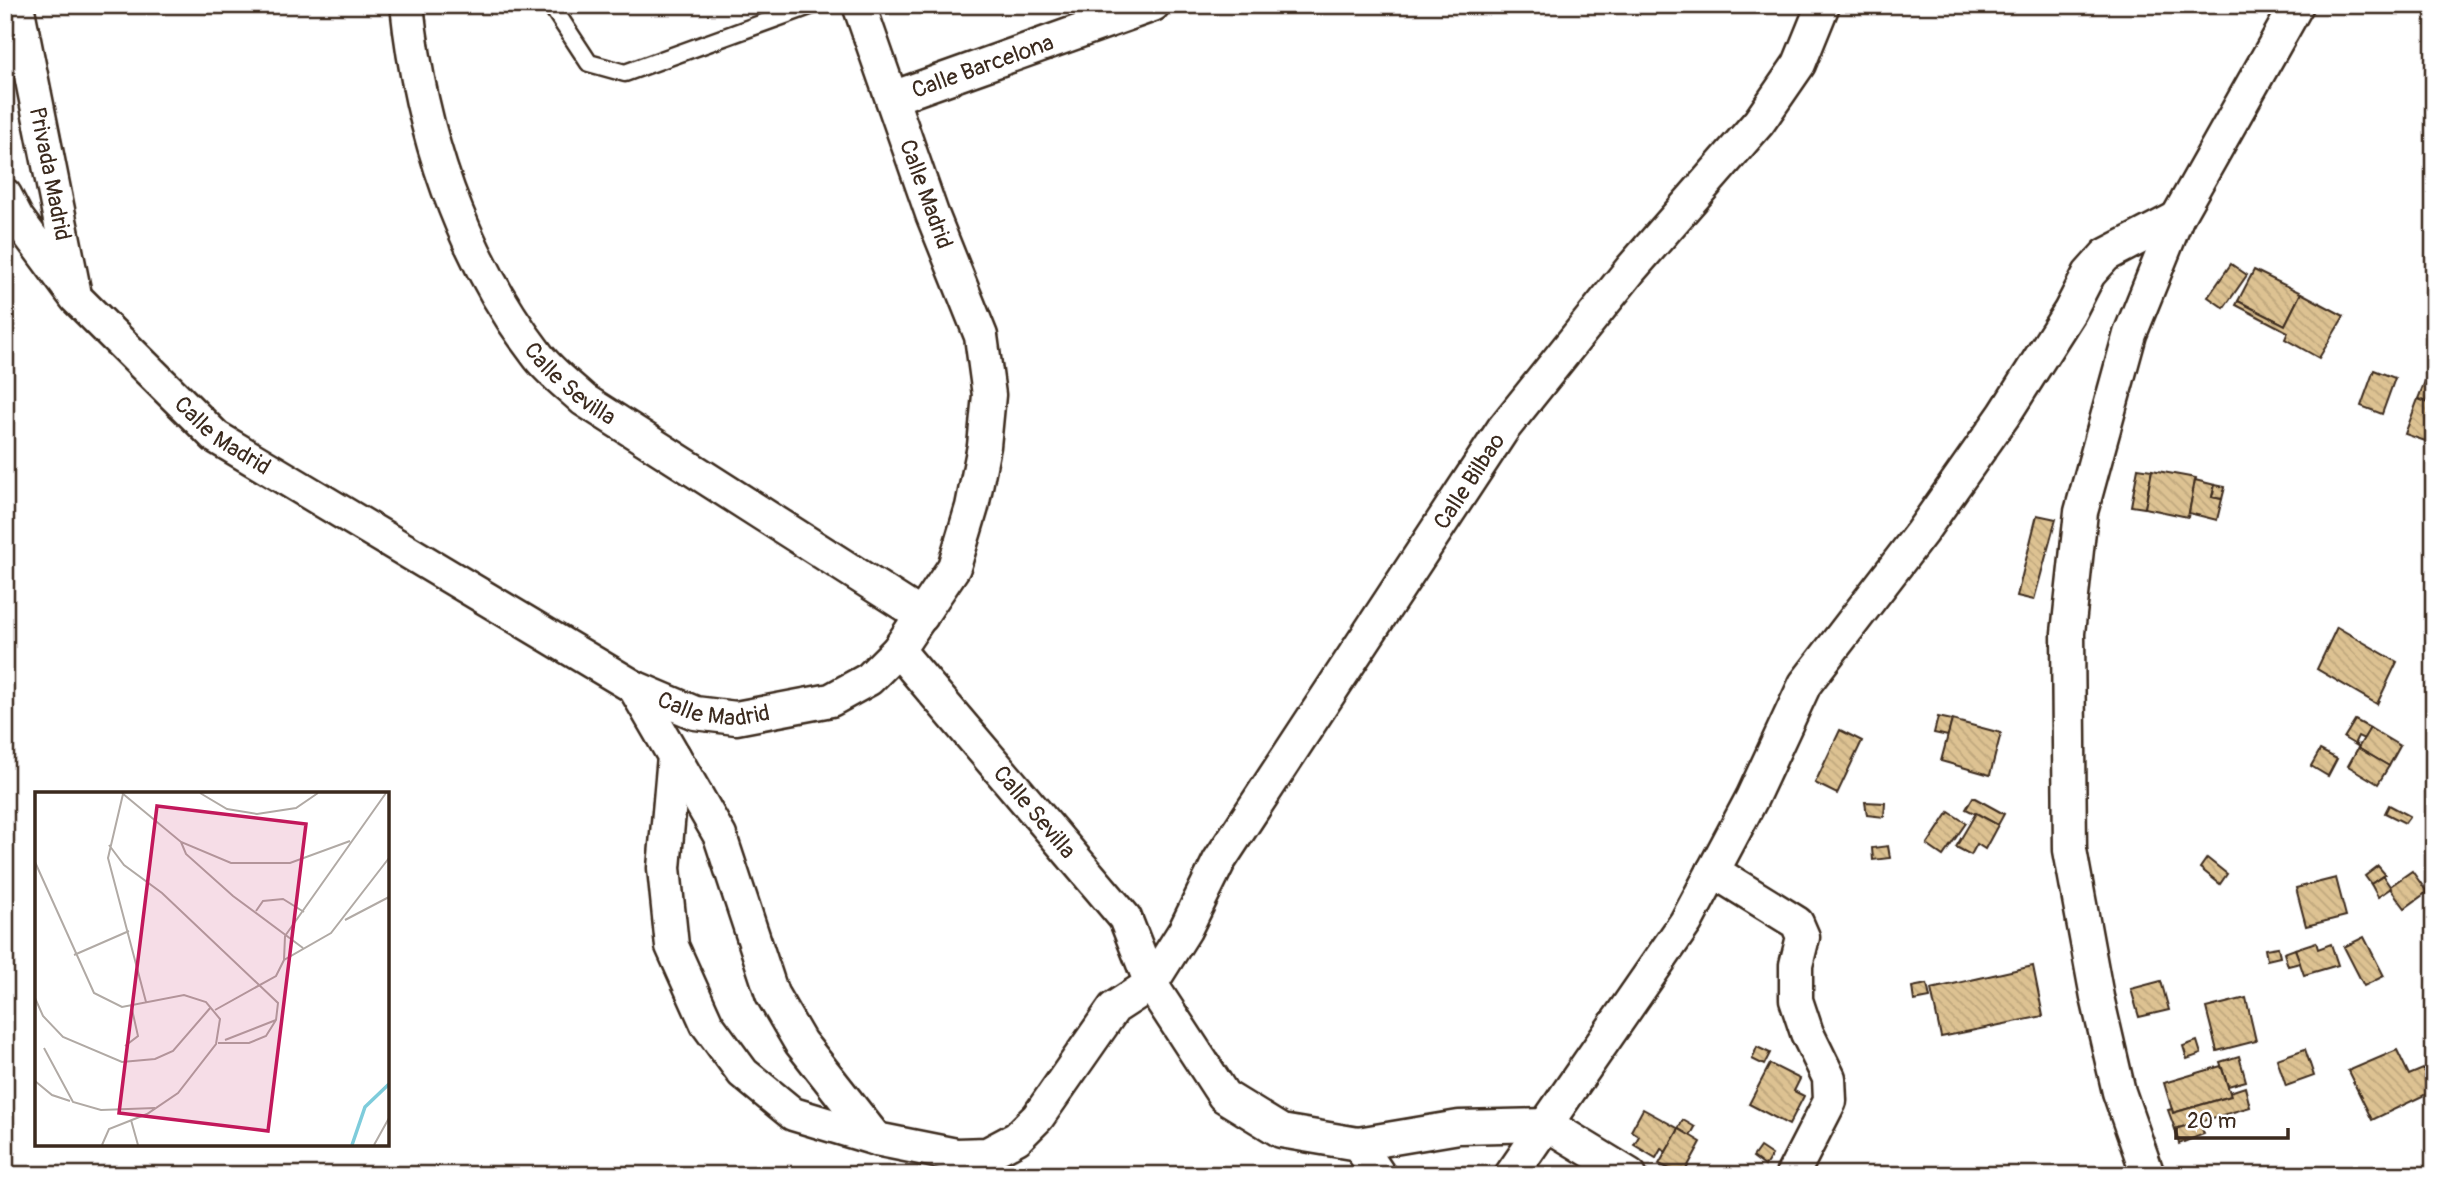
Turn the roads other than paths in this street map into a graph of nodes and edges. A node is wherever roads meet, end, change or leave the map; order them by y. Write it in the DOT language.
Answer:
graph roads {
  1 [pos="18,5"];
  2 [pos="407,5"];
  3 [pos="551,5"];
  4 [pos="813,5"];
  5 [pos="859,5"];
  6 [pos="1153,5"];
  7 [pos="1823,5"];
  8 [pos="2297,5"];
  9 [pos="892,98"];
  10 [pos="5,195"];
  11 [pos="2177,218"];
  12 [pos="76,298"];
  13 [pos="922,616"];
  14 [pos="898,650"];
  15 [pos="634,687"];
  16 [pos="674,756"];
  17 [pos="1713,871"];
  18 [pos="1151,984"];
  19 [pos="1548,1125"];
  20 [pos="876,1139"];
  21 [pos="1358,1144"];
  22 [pos="1379,1175"];
  23 [pos="1511,1175"];
  24 [pos="1630,1175"];
  25 [pos="1792,1175"];
  26 [pos="2148,1175"];
  1 -- 12 [label="street, Privada Madrid"];
  2 -- 13 [label="street, Calle Sevilla"];
  3 -- 4 [label="lane"];
  5 -- 9 [label="street, Calle Madrid"];
  6 -- 9 [label="street, Calle Barcelona"];
  7 -- 18 [label="street, Calle Bilbao"];
  8 -- 11 [label="street"];
  9 -- 13 [label="street, Calle Madrid"];
  10 -- 12 [label="street, Calle Madrid"];
  11 -- 17 [label="street"];
  11 -- 26 [label="street"];
  12 -- 15 [label="street, Calle Madrid"];
  13 -- 14 [label="street, Calle Madrid"];
  14 -- 15 [label="street, Calle Madrid"];
  14 -- 18 [label="street, Calle Sevilla"];
  15 -- 16 [label="street"];
  16 -- 20 [label="street"];
  16 -- 20 [label="street"];
  17 -- 19 [label="street"];
  17 -- 25 [label="street"];
  18 -- 20 [label="street"];
  18 -- 21 [label="street, Calle Sevilla"];
  19 -- 21 [label="street, Calle Sevilla"];
  19 -- 23 [label="street"];
  19 -- 24 [label="street"];
  21 -- 22 [label="street"];
}
